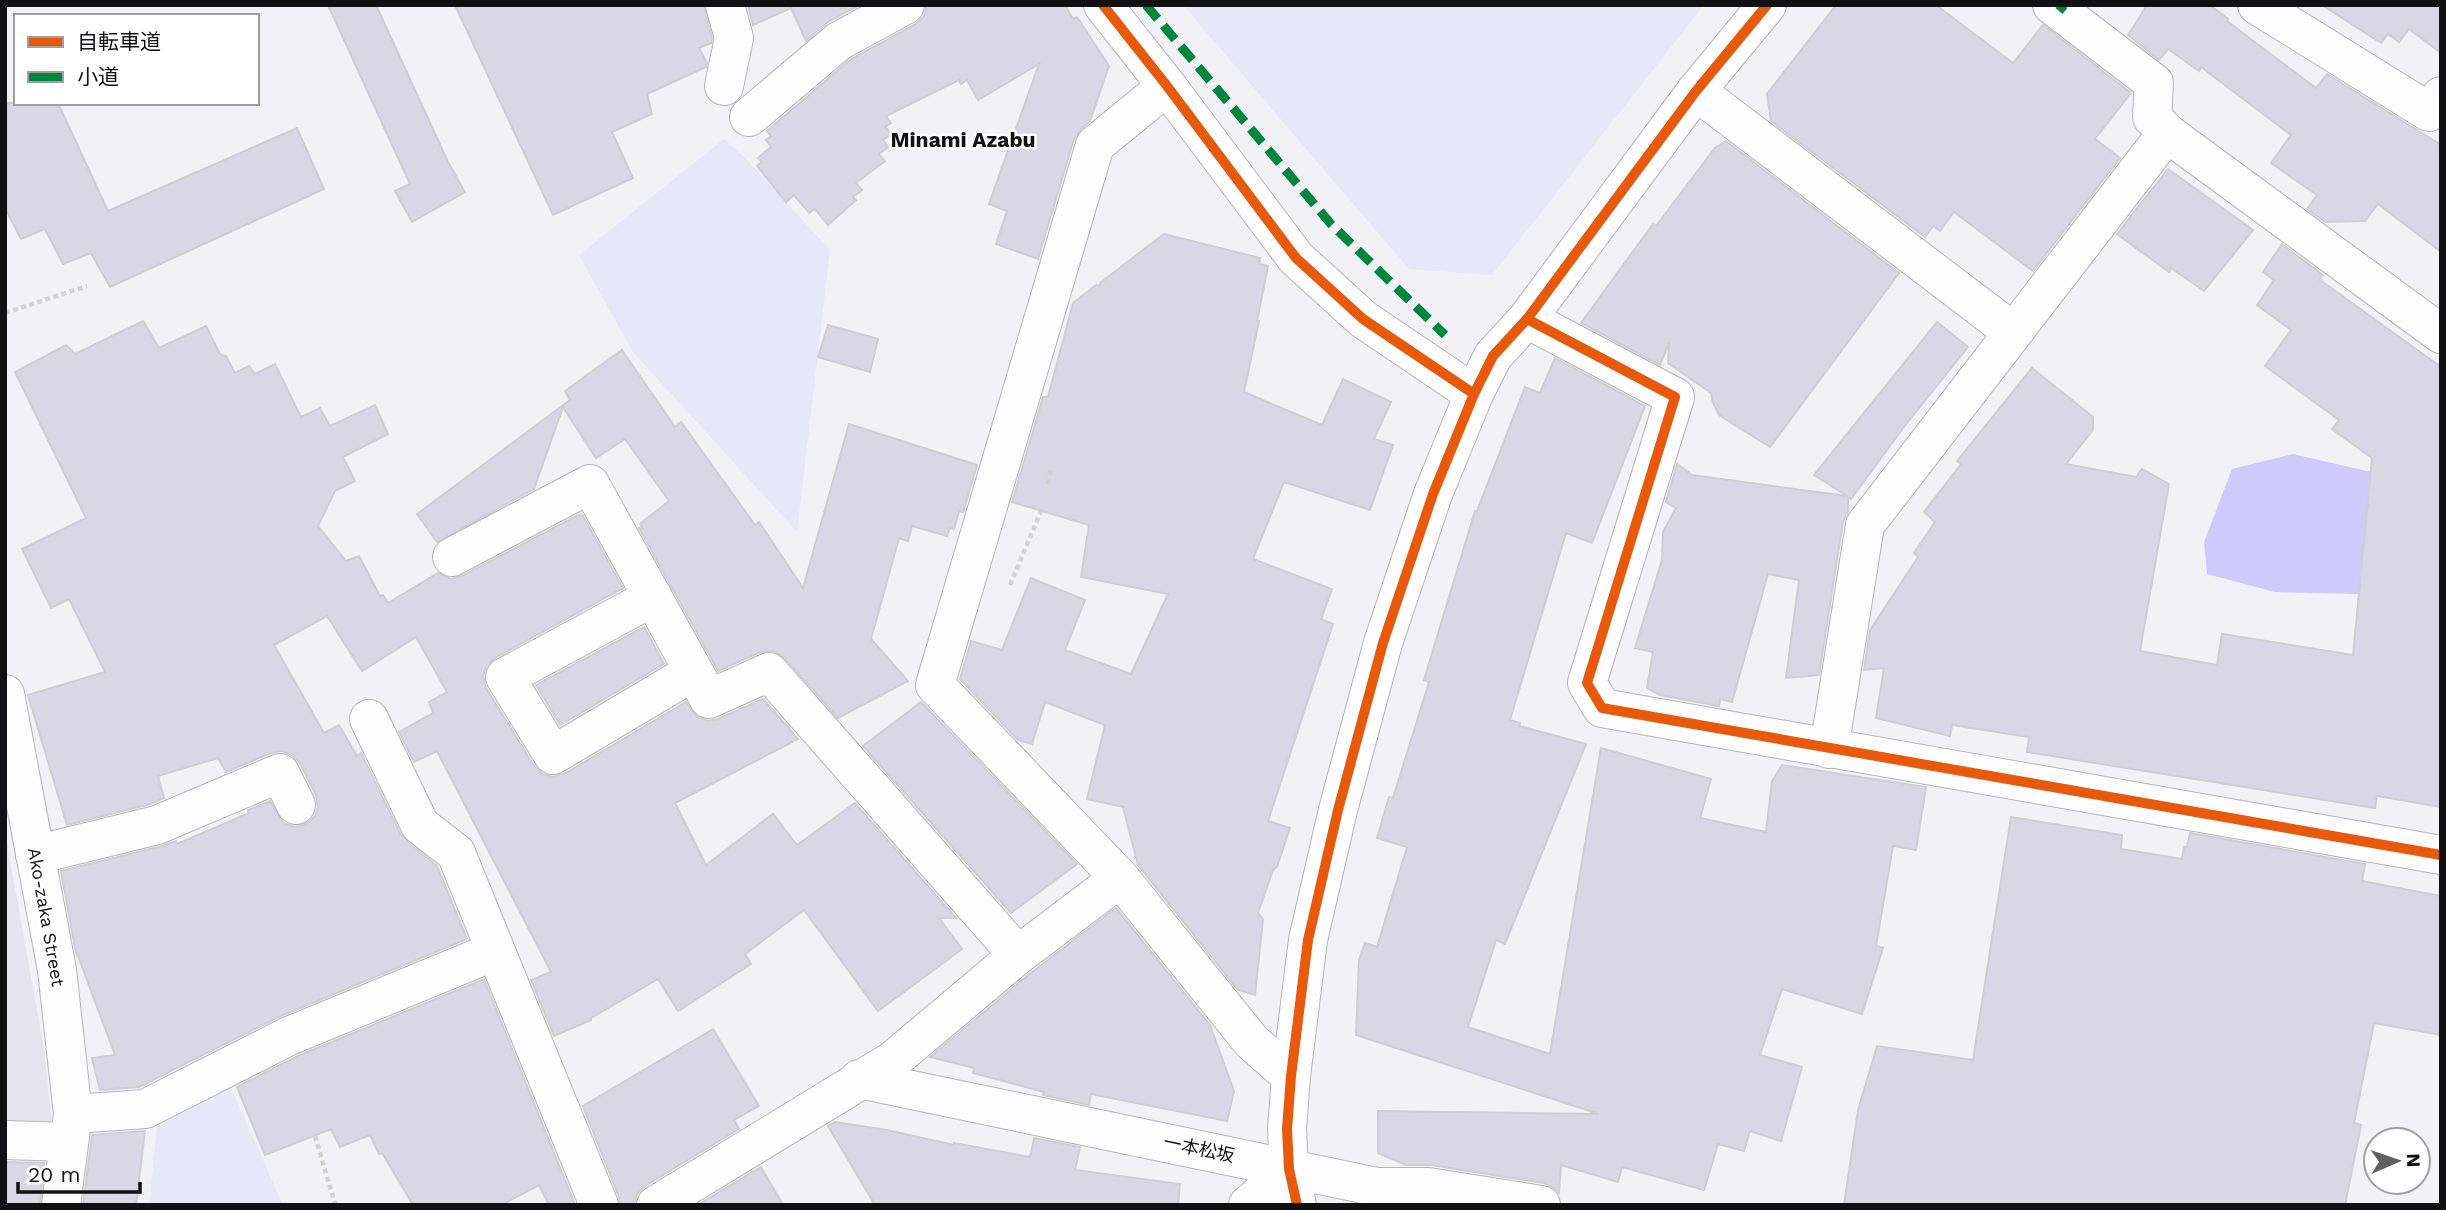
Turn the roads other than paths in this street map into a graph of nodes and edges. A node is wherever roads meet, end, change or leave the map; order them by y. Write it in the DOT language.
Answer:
graph roads {
  1 [pos="725,5"];
  2 [pos="905,5"];
  3 [pos="1103,5"];
  4 [pos="1767,5"];
  5 [pos="2052,5"];
  6 [pos="2257,5"];
  7 [pos="724,86"];
  8 [pos="1167,86"];
  9 [pos="1696,91"];
  10 [pos="2441,96"];
  11 [pos="748,117"];
  12 [pos="2167,133"];
  13 [pos="1527,319"];
  14 [pos="2013,332"];
  15 [pos="2441,334"];
  16 [pos="1474,394"];
  17 [pos="452,557"];
  18 [pos="653,597"];
  19 [pos="694,672"];
  20 [pos="5,694"];
  21 [pos="369,719"];
  22 [pos="1829,749"];
  23 [pos="296,805"];
  24 [pos="36,855"];
  25 [pos="2441,856"];
  26 [pos="1120,878"];
  27 [pos="495,951"];
  28 [pos="1018,954"];
  29 [pos="1291,1076"];
  30 [pos="859,1079"];
  31 [pos="70,1128"];
  32 [pos="5,1140"];
  33 [pos="1293,1187"];
  34 [pos="61,1205"];
  35 [pos="599,1205"];
  36 [pos="656,1205"];
  37 [pos="1248,1205"];
  38 [pos="1541,1205"];
  1 -- 7 [label="street"];
  2 -- 11 [label="street"];
  3 -- 8 [label="street"];
  4 -- 9 [label="street"];
  5 -- 12 [label="street"];
  6 -- 10 [label="street"];
  8 -- 16 [label="street"];
  8 -- 26 [label="street"];
  9 -- 13 [label="street"];
  9 -- 14 [label="street"];
  12 -- 14 [label="street"];
  12 -- 15 [label="street"];
  13 -- 16 [label="street"];
  13 -- 22 [label="street"];
  14 -- 22 [label="street"];
  16 -- 29 [label="street"];
  17 -- 18 [label="street"];
  18 -- 19 [label="street"];
  18 -- 19 [label="street"];
  19 -- 28 [label="street"];
  20 -- 24 [label="street, Ako-zaka Street"];
  21 -- 27 [label="street"];
  22 -- 25 [label="street"];
  23 -- 24 [label="street"];
  24 -- 31 [label="street, Ako-zaka Street"];
  26 -- 28 [label="street"];
  26 -- 29 [label="street"];
  27 -- 31 [label="street"];
  27 -- 35 [label="street"];
  28 -- 30 [label="street"];
  29 -- 33 [label="street"];
  30 -- 33 [label="street, 一本松坂"];
  30 -- 36 [label="street"];
  31 -- 32 [label="street"];
  31 -- 34 [label="street, Ako-zaka Street"];
  33 -- 37 [label="street"];
  33 -- 38 [label="street, 一本松坂"];
}
